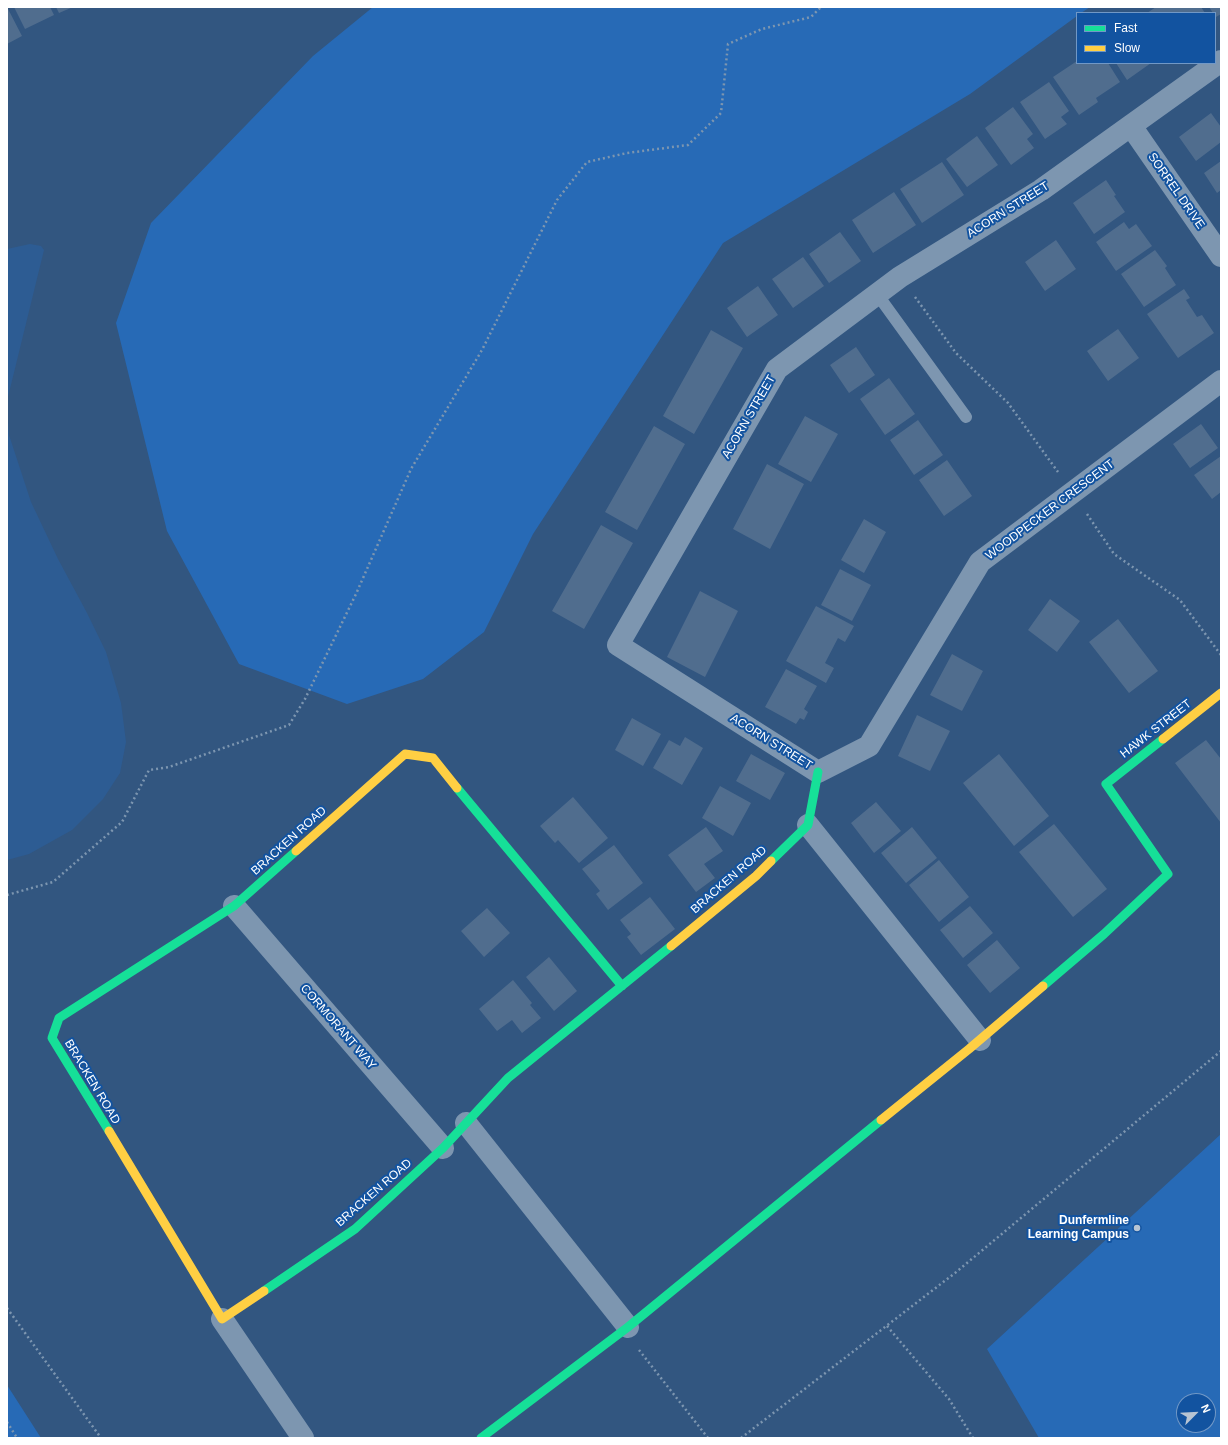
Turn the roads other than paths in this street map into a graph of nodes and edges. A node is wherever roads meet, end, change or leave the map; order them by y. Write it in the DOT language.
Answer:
graph roads {
  1 [pos="1221,61"];
  2 [pos="1131,126"];
  3 [pos="1221,256"];
  4 [pos="877,294"];
  5 [pos="1221,381"];
  6 [pos="966,417"];
  7 [pos="1221,693"];
  8 [pos="818,772"];
  9 [pos="808,825"];
  10 [pos="234,906"];
  11 [pos="622,986"];
  12 [pos="980,1040"];
  13 [pos="466,1123"];
  14 [pos="443,1148"];
  15 [pos="222,1319"];
  16 [pos="626,1329"];
  17 [pos="303,1438"];
  18 [pos="481,1438"];
  1 -- 2 [label="street, ACORN STREET"];
  2 -- 3 [label="street, SORREL DRIVE"];
  2 -- 4 [label="street, ACORN STREET"];
  4 -- 6 [label="lane"];
  4 -- 8 [label="street, ACORN STREET"];
  5 -- 8 [label="street, WOODPECKER CRESCENT"];
  7 -- 12 [label="street, HAWK STREET"];
  8 -- 9 [label="street"];
  9 -- 11 [label="street, BRACKEN ROAD"];
  9 -- 12 [label="street"];
  10 -- 11 [label="street, BRACKEN ROAD"];
  10 -- 14 [label="street, CORMORANT WAY"];
  10 -- 15 [label="street, BRACKEN ROAD"];
  11 -- 13 [label="street, BRACKEN ROAD"];
  12 -- 16 [label="street"];
  13 -- 14 [label="street, BRACKEN ROAD"];
  13 -- 16 [label="street"];
  14 -- 15 [label="street, BRACKEN ROAD"];
  15 -- 17 [label="street"];
  16 -- 18 [label="street"];
}
